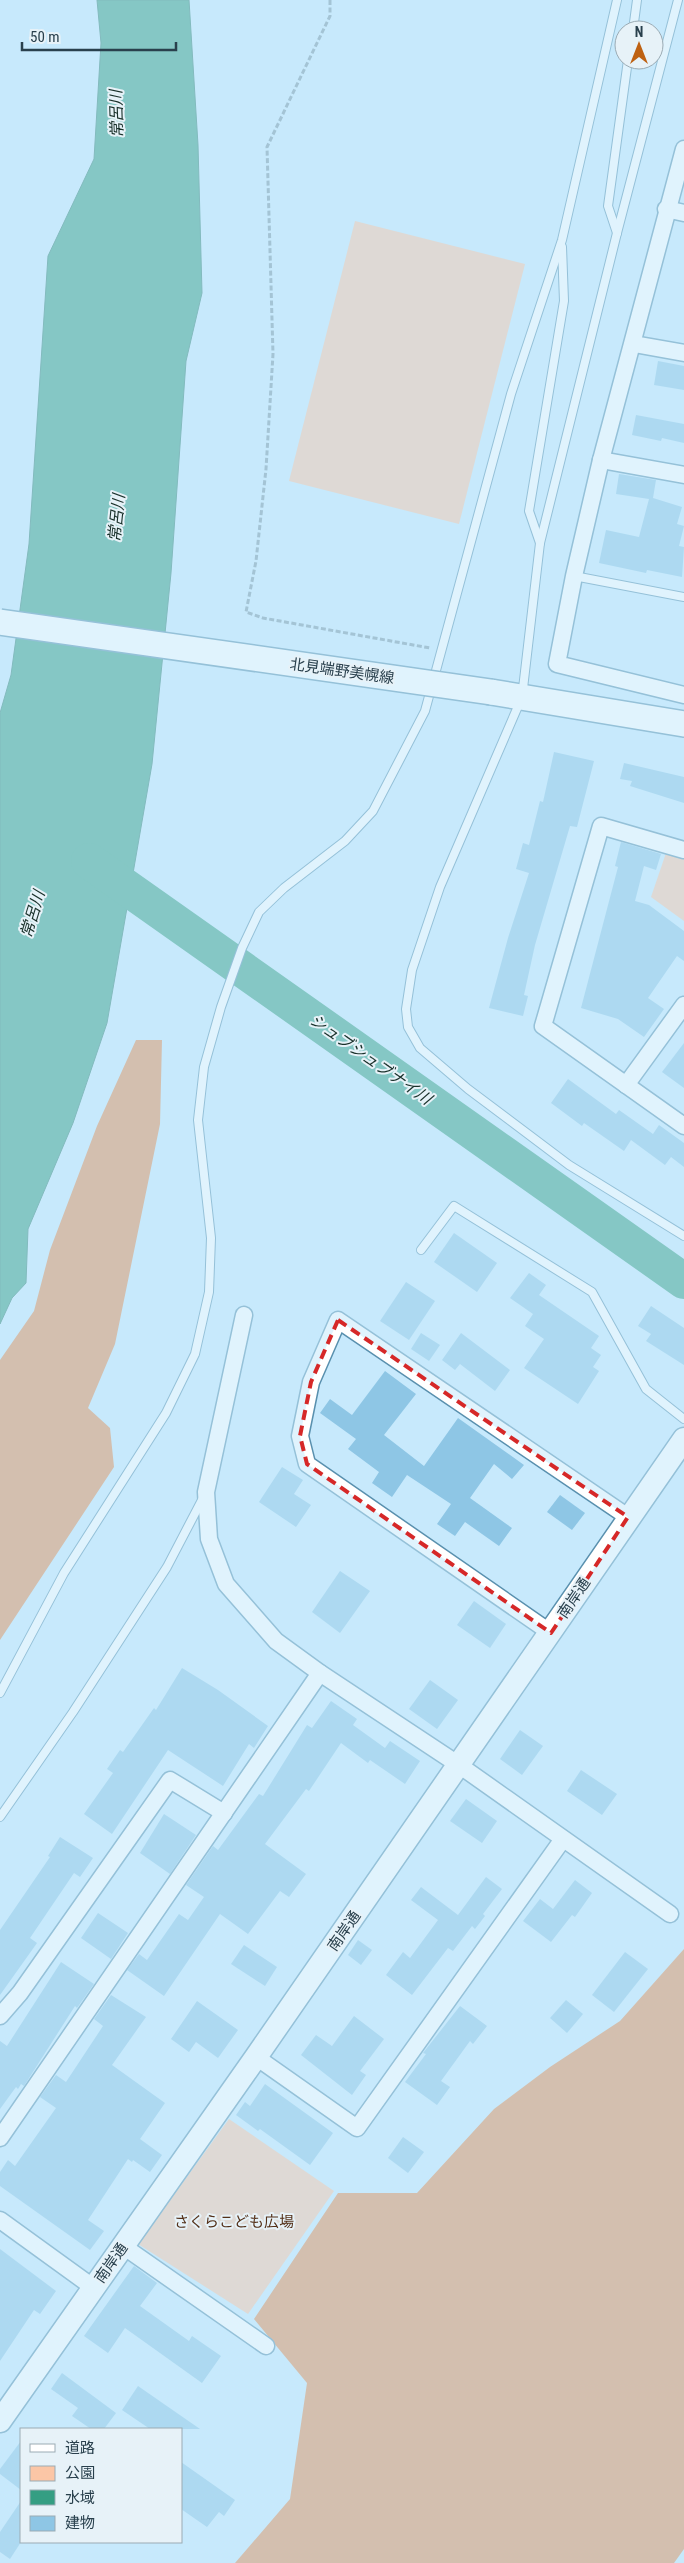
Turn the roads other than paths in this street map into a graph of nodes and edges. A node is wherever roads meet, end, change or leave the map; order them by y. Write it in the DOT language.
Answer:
graph roads {
  1 [pos="617,0"];
  2 [pos="637,0"];
  3 [pos="678,0"];
  4 [pos="634,20"];
  5 [pos="627,70"];
  6 [pos="684,148"];
  7 [pos="666,209"];
  8 [pos="684,213"];
  9 [pos="617,233"];
  10 [pos="562,240"];
  11 [pos="634,344"];
  12 [pos="684,353"];
  13 [pos="601,460"];
  14 [pos="684,475"];
  15 [pos="540,543"];
  16 [pos="574,576"];
  17 [pos="684,597"];
  18 [pos="0,622"];
  19 [pos="684,695"];
  20 [pos="522,697"];
  21 [pos="684,724"];
  22 [pos="684,850"];
  23 [pos="684,1005"];
  24 [pos="626,1085"];
  25 [pos="684,1126"];
  26 [pos="684,1236"];
  27 [pos="421,1250"];
  28 [pos="244,1315"];
  29 [pos="684,1419"];
  30 [pos="684,1439"];
  31 [pos="206,1492"];
  32 [pos="628,1518"];
  33 [pos="551,1633"];
  34 [pos="320,1674"];
  35 [pos="0,1693"];
  36 [pos="459,1765"];
  37 [pos="224,1813"];
  38 [pos="0,1817"];
  39 [pos="563,1839"];
  40 [pos="670,1914"];
  41 [pos="0,2016"];
  42 [pos="256,2057"];
  43 [pos="0,2138"];
  44 [pos="0,2220"];
  45 [pos="123,2246"];
  46 [pos="94,2288"];
  47 [pos="266,2346"];
  48 [pos="0,2421"];
  1 -- 10 [label="lane"];
  2 -- 4 [label="lane"];
  3 -- 9 [label="lane"];
  5 -- 9 [label="lane"];
  6 -- 7 [label="street"];
  7 -- 8 [label="street"];
  7 -- 11 [label="street"];
  9 -- 15 [label="lane"];
  10 -- 15 [label="lane"];
  10 -- 35 [label="lane"];
  11 -- 12 [label="street"];
  11 -- 13 [label="street"];
  13 -- 14 [label="street"];
  13 -- 16 [label="street"];
  15 -- 20 [label="lane"];
  16 -- 17 [label="lane"];
  16 -- 19 [label="street"];
  18 -- 20 [label="main road, 北見端野美幌線, bridge"];
  20 -- 21 [label="main road, 北見端野美幌線"];
  20 -- 26 [label="lane"];
  22 -- 24 [label="street"];
  23 -- 24 [label="street"];
  24 -- 25 [label="street"];
  27 -- 29 [label="lane"];
  28 -- 31 [label="street"];
  30 -- 32 [label="main road, 南岸通"];
  31 -- 34 [label="street"];
  31 -- 38 [label="lane"];
  32 -- 33 [label="main road, 南岸通"];
  32 -- 33 [label="street"];
  33 -- 36 [label="main road, 南岸通"];
  34 -- 36 [label="street"];
  34 -- 37 [label="street"];
  36 -- 39 [label="street"];
  36 -- 42 [label="main road, 南岸通"];
  37 -- 41 [label="street"];
  37 -- 43 [label="street"];
  39 -- 40 [label="street"];
  39 -- 42 [label="street"];
  42 -- 45 [label="main road, 南岸通"];
  44 -- 46 [label="street"];
  45 -- 46 [label="main road, 南岸通"];
  45 -- 47 [label="street"];
  46 -- 48 [label="main road, 南岸通"];
}
